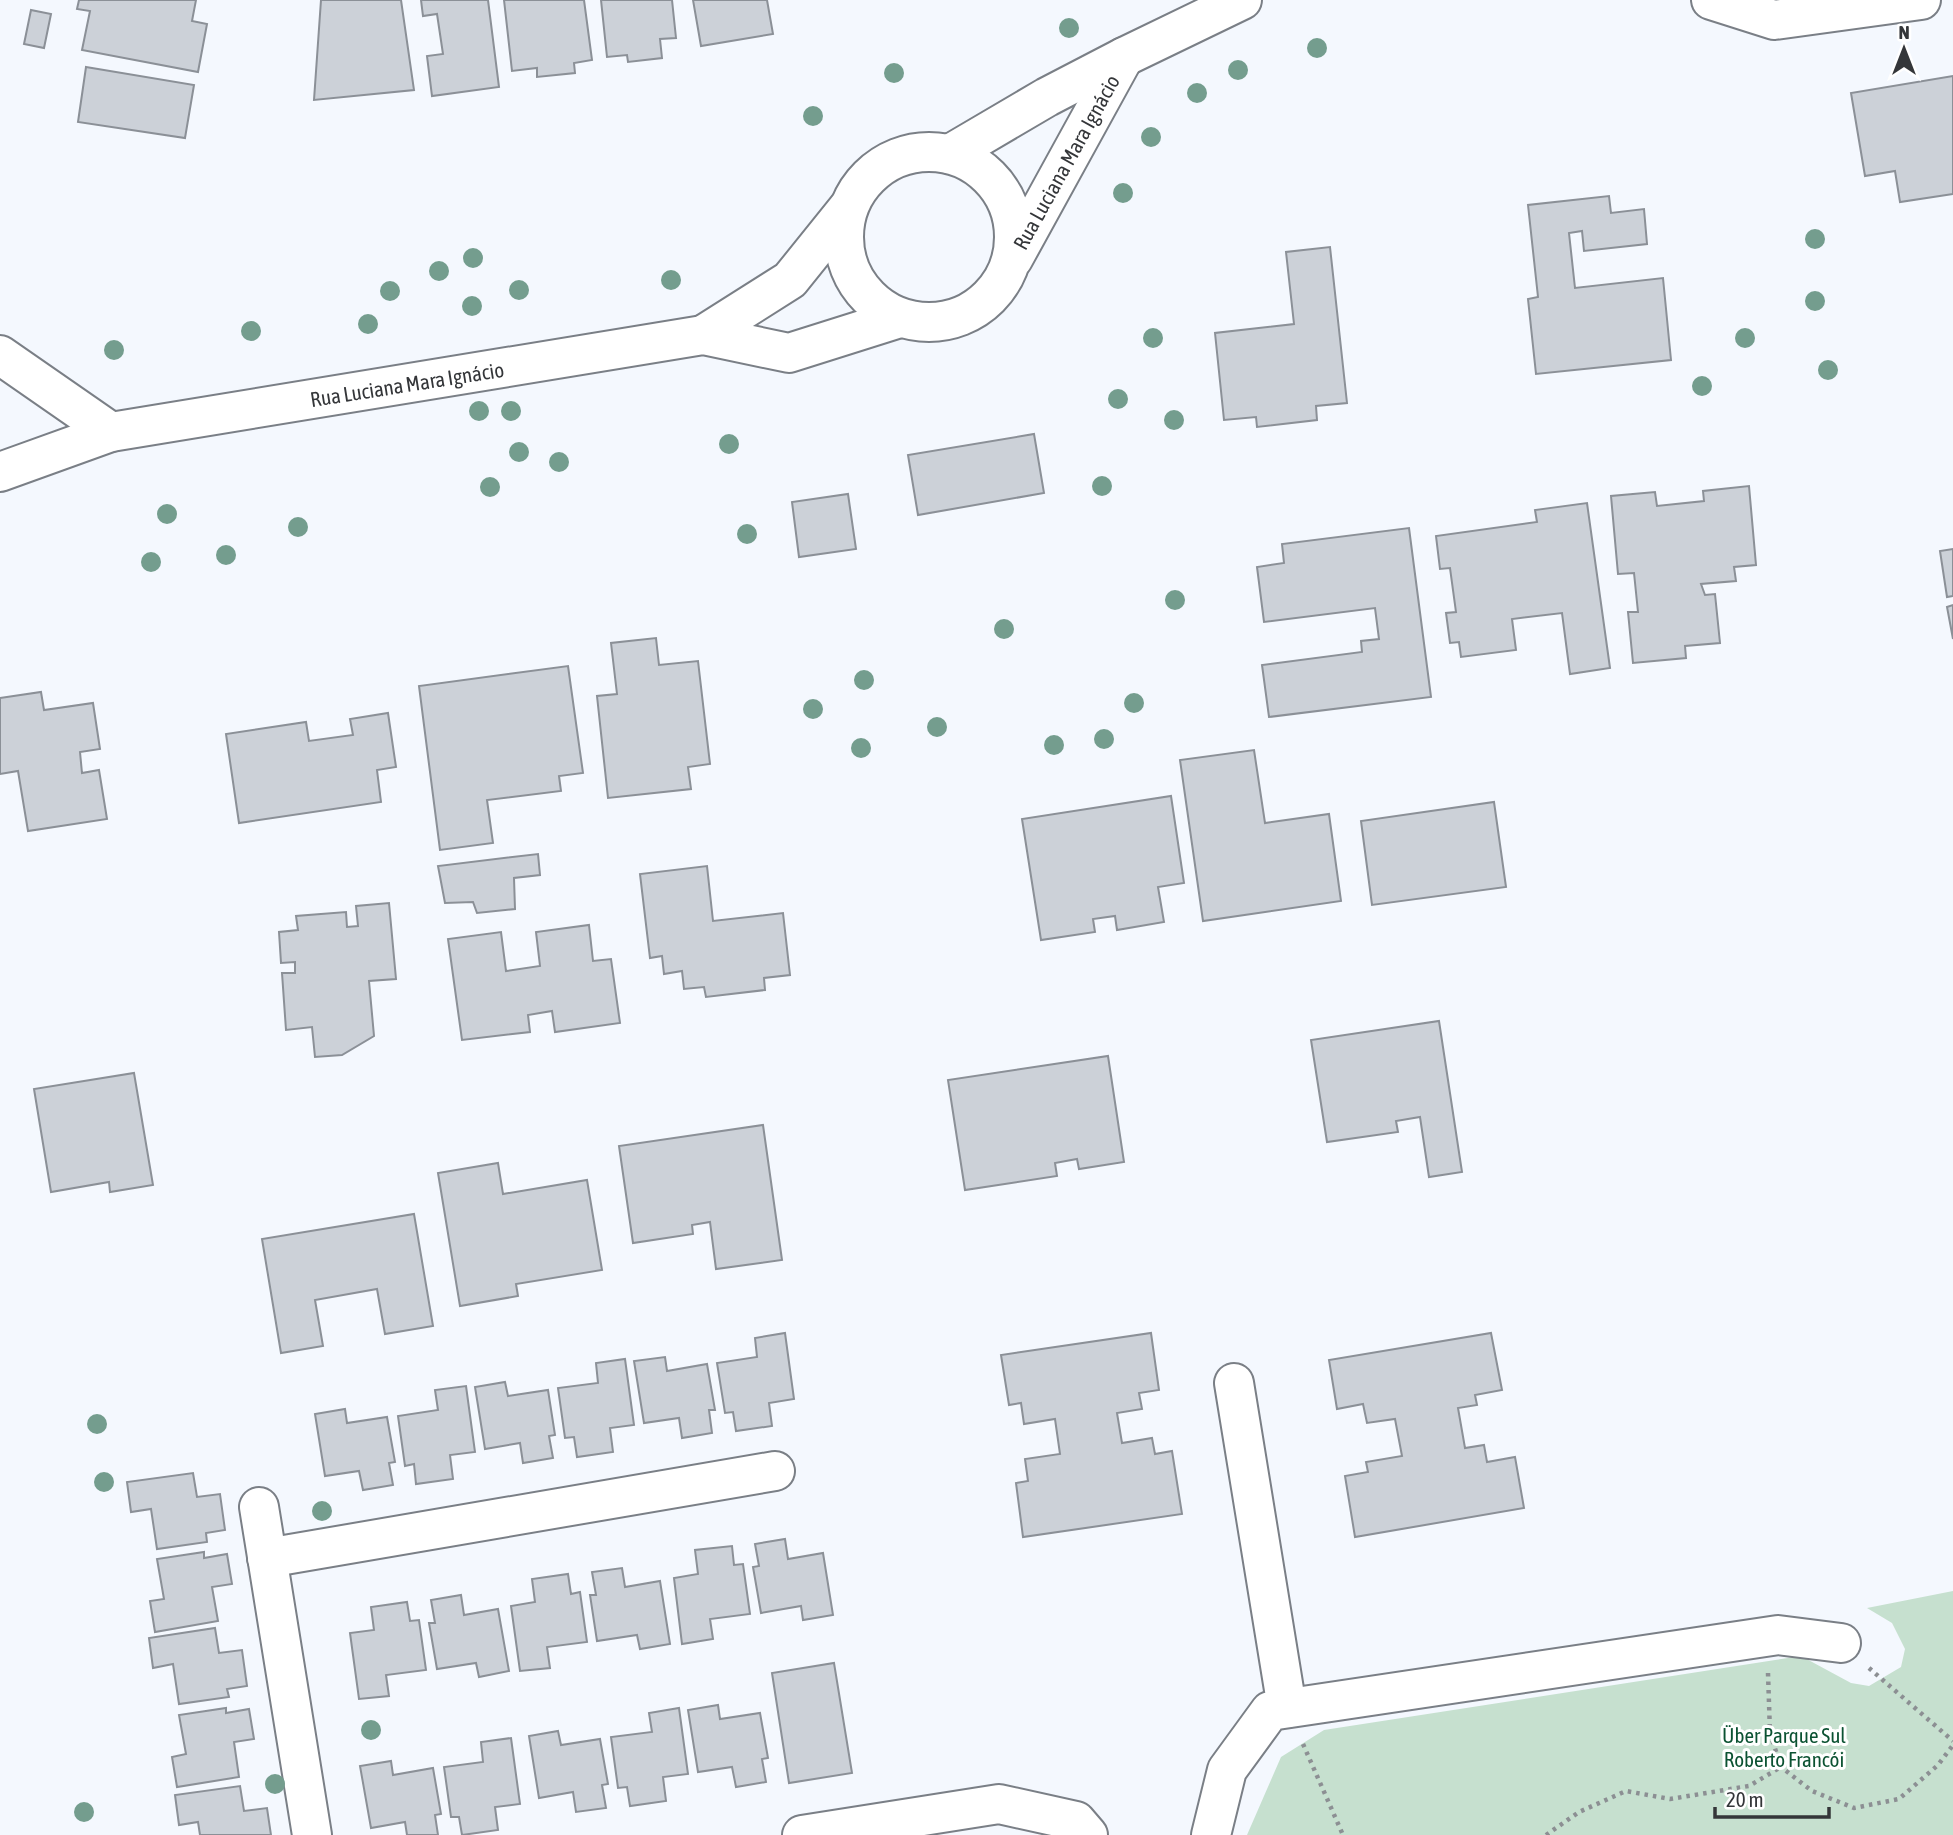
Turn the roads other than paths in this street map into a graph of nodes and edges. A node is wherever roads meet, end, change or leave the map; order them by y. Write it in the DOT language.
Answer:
graph roads {
  1 [pos="1242,0"];
  2 [pos="1711,0"];
  3 [pos="1921,0"];
  4 [pos="1124,57"];
  5 [pos="950,154"];
  6 [pos="852,204"];
  7 [pos="1009,267"];
  8 [pos="900,318"];
  9 [pos="703,335"];
  10 [pos="0,355"];
  11 [pos="111,432"];
  12 [pos="0,472"];
  13 [pos="1234,1383"];
  14 [pos="775,1471"];
  15 [pos="259,1507"];
  16 [pos="267,1558"];
  17 [pos="1841,1643"];
  18 [pos="1287,1708"];
  19 [pos="312,1835"];
  20 [pos="802,1835"];
  21 [pos="1088,1835"];
  22 [pos="1211,1835"];
  1 -- 4 [label="street, Rua Luciana Mara Ignácio"];
  2 -- 3 [label="street"];
  4 -- 5 [label="street, Rua Luciana Mara Ignácio"];
  4 -- 7 [label="street, Rua Luciana Mara Ignácio"];
  5 -- 6 [label="street"];
  5 -- 7 [label="street"];
  6 -- 8 [label="street"];
  6 -- 9 [label="street, Rua Luciana Mara Ignácio"];
  7 -- 8 [label="street"];
  8 -- 9 [label="street, Rua Luciana Mara Ignácio"];
  9 -- 11 [label="street, Rua Luciana Mara Ignácio"];
  10 -- 11 [label="street"];
  11 -- 12 [label="street, Rua Luciana Mara Ignácio"];
  13 -- 18 [label="street"];
  14 -- 16 [label="street"];
  15 -- 16 [label="street"];
  16 -- 19 [label="street"];
  17 -- 18 [label="street"];
  18 -- 22 [label="street"];
  20 -- 21 [label="street"];
}
